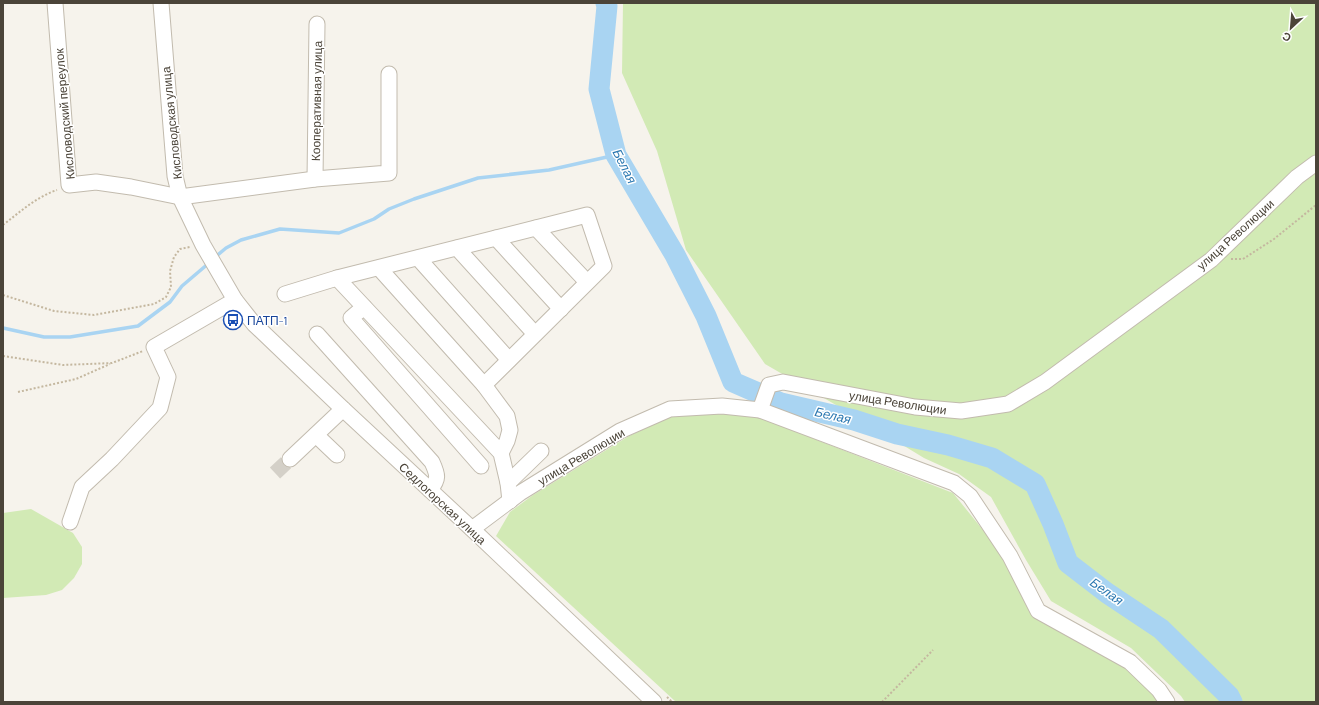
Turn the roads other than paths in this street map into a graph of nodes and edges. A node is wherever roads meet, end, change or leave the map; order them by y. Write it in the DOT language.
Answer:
graph roads {
  1 [pos="55,3"];
  2 [pos="161,3"];
  3 [pos="317,24"];
  4 [pos="389,74"];
  5 [pos="1316,163"];
  6 [pos="315,179"];
  7 [pos="180,197"];
  8 [pos="536,228"];
  9 [pos="496,238"];
  10 [pos="458,248"];
  11 [pos="418,258"];
  12 [pos="379,268"];
  13 [pos="337,278"];
  14 [pos="587,282"];
  15 [pos="285,294"];
  16 [pos="235,300"];
  17 [pos="364,307"];
  18 [pos="561,309"];
  19 [pos="317,334"];
  20 [pos="535,334"];
  21 [pos="414,360"];
  22 [pos="509,360"];
  23 [pos="400,374"];
  24 [pos="484,385"];
  25 [pos="342,409"];
  26 [pos="760,410"];
  27 [pos="316,435"];
  28 [pos="541,451"];
  29 [pos="501,453"];
  30 [pos="337,455"];
  31 [pos="290,459"];
  32 [pos="481,466"];
  33 [pos="508,483"];
  34 [pos="430,490"];
  35 [pos="510,501"];
  36 [pos="70,522"];
  37 [pos="472,530"];
  38 [pos="654,702"];
  39 [pos="1167,702"];
  1 -- 7 [label="street, Кисловодский переулок"];
  2 -- 7 [label="street, Кисловодская улица"];
  3 -- 6 [label="street, Кооперативная улица"];
  4 -- 6 [label="street, Кооперативная улица"];
  5 -- 26 [label="street, улица Революции"];
  6 -- 7 [label="street, Кооперативная улица"];
  7 -- 16 [label="street, Кисловодская улица"];
  8 -- 9 [label="street"];
  8 -- 14 [label="street"];
  8 -- 14 [label="street"];
  9 -- 10 [label="street"];
  9 -- 18 [label="street"];
  10 -- 11 [label="street"];
  10 -- 20 [label="street"];
  11 -- 12 [label="street"];
  11 -- 22 [label="street"];
  12 -- 13 [label="street"];
  12 -- 24 [label="street"];
  13 -- 15 [label="street"];
  13 -- 17 [label="street"];
  14 -- 18 [label="street"];
  16 -- 25 [label="street, Седлогорская улица"];
  16 -- 36 [label="street"];
  17 -- 21 [label="street"];
  17 -- 23 [label="street"];
  18 -- 20 [label="street"];
  19 -- 34 [label="street"];
  20 -- 22 [label="street"];
  21 -- 23 [label="street"];
  21 -- 29 [label="street"];
  22 -- 24 [label="street"];
  23 -- 32 [label="street"];
  24 -- 29 [label="street"];
  25 -- 27 [label="street"];
  25 -- 34 [label="street, Седлогорская улица"];
  26 -- 35 [label="street, улица Революции"];
  26 -- 39 [label="street"];
  27 -- 30 [label="street"];
  27 -- 31 [label="street"];
  28 -- 33 [label="street"];
  29 -- 33 [label="street"];
  33 -- 35 [label="street"];
  34 -- 37 [label="street, Седлогорская улица"];
  35 -- 37 [label="street, улица Революции"];
  37 -- 38 [label="street, Седлогорская улица"];
}
